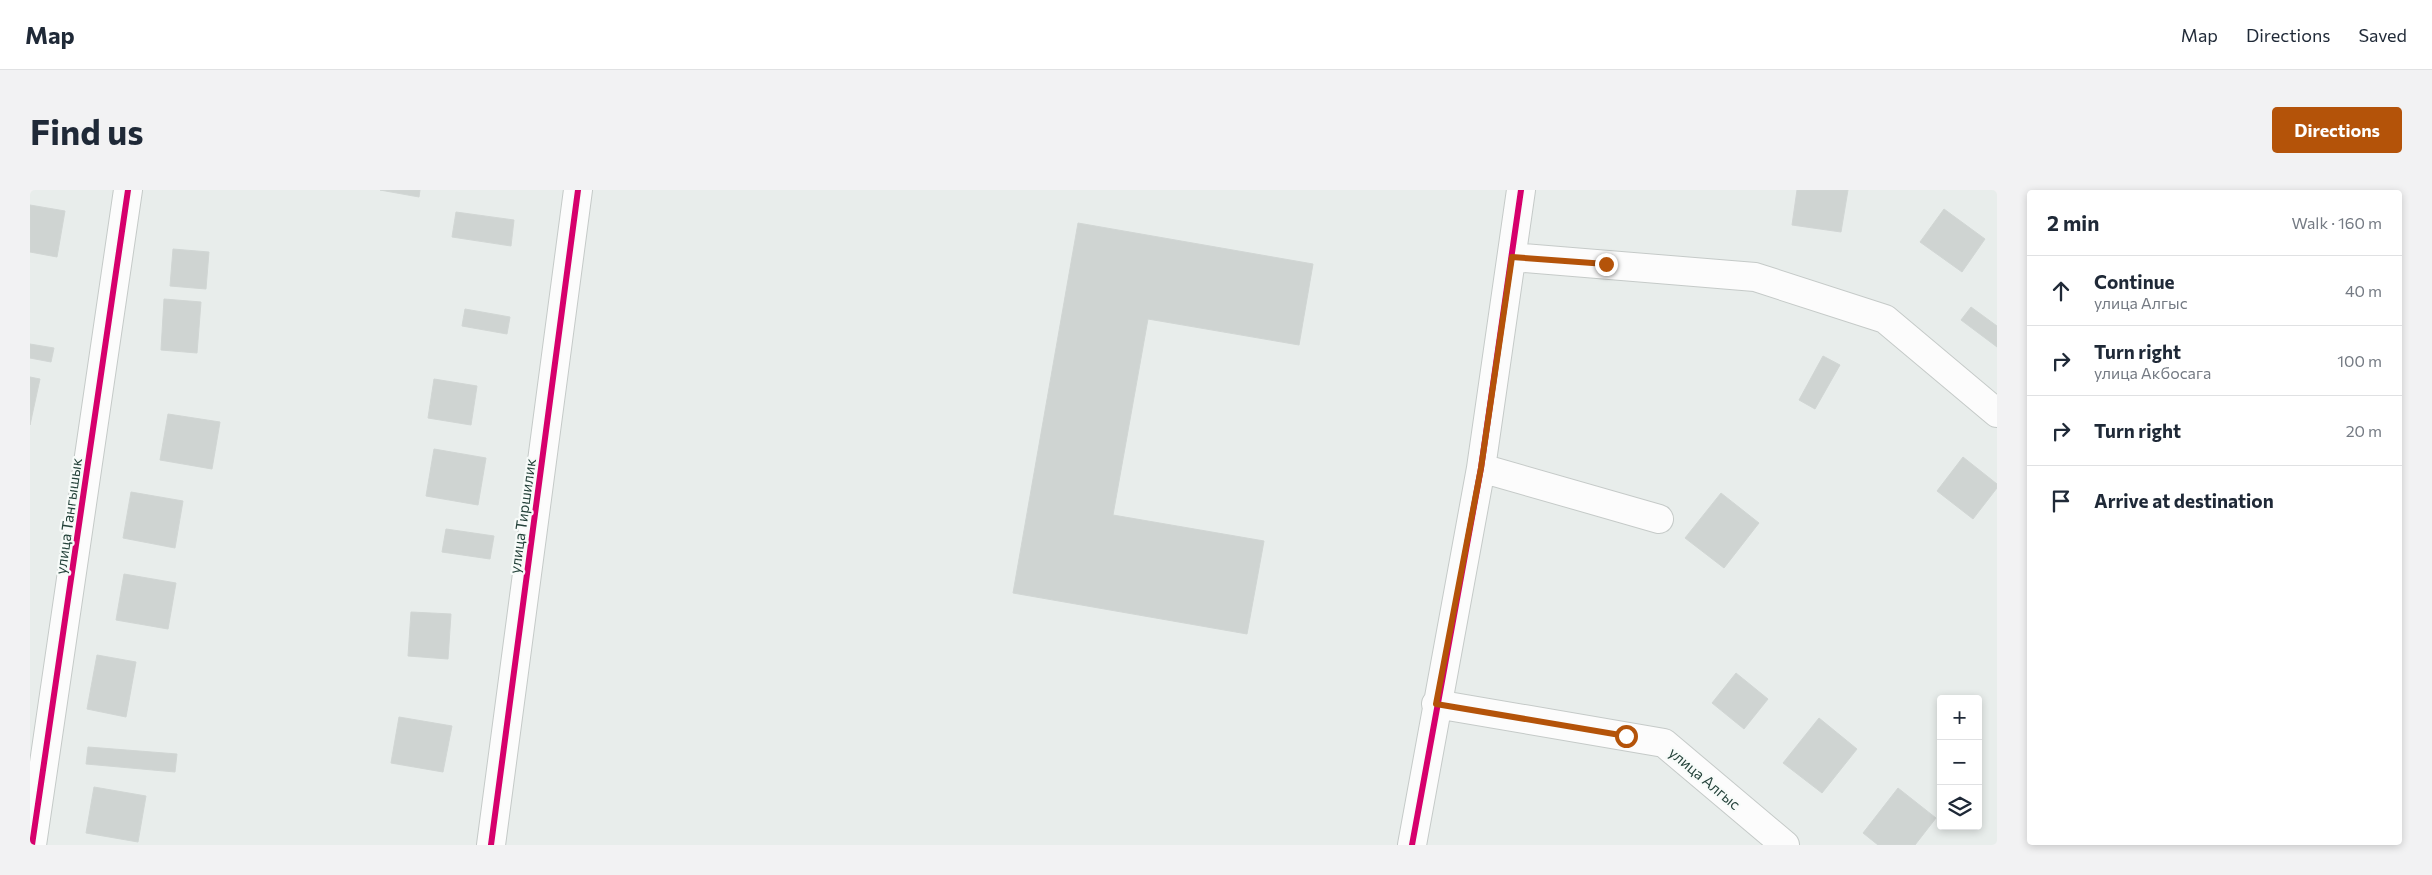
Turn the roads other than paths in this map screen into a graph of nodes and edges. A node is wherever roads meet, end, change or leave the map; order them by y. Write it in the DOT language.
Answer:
graph roads {
  1 [pos="128,190"];
  2 [pos="578,190"];
  3 [pos="1521,190"];
  4 [pos="1512,257"];
  5 [pos="1997,413"];
  6 [pos="1481,468"];
  7 [pos="1659,519"];
  8 [pos="1436,704"];
  9 [pos="32,845"];
  10 [pos="491,845"];
  11 [pos="1412,845"];
  12 [pos="1785,845"];
  1 -- 9 [label="street, улица Тангышык"];
  2 -- 10 [label="street, улица Тиршилик"];
  3 -- 4 [label="street"];
  4 -- 5 [label="street"];
  4 -- 6 [label="street"];
  6 -- 7 [label="street"];
  6 -- 8 [label="street"];
  8 -- 11 [label="street"];
  8 -- 12 [label="street, улица Алгыс"];
}
